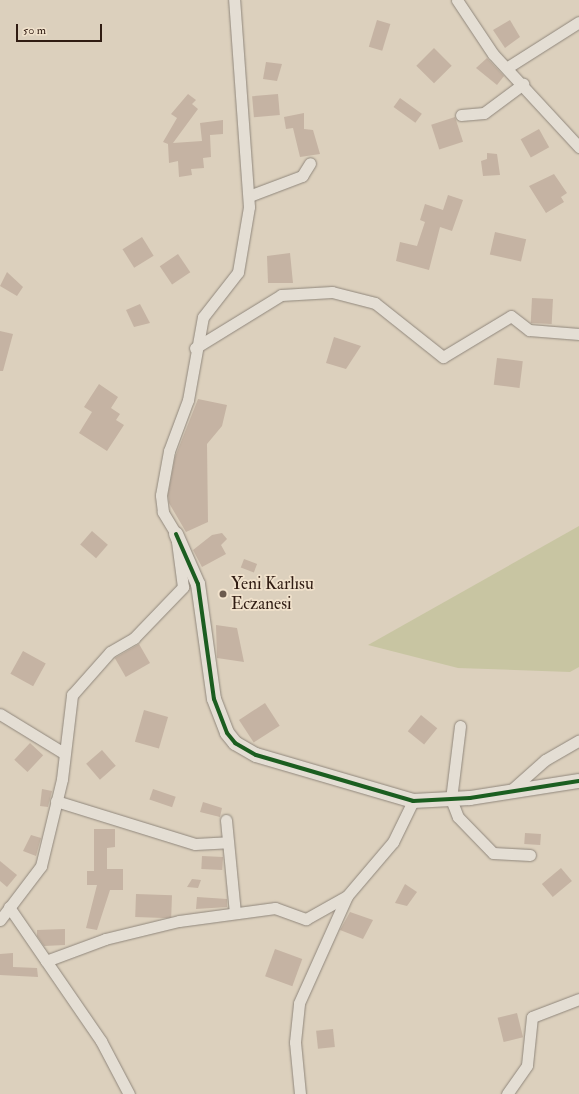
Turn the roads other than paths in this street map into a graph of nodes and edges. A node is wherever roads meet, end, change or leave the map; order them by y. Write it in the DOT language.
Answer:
graph roads {
  1 [pos="234,0"];
  2 [pos="457,0"];
  3 [pos="579,22"];
  4 [pos="508,67"];
  5 [pos="523,84"];
  6 [pos="461,115"];
  7 [pos="579,146"];
  8 [pos="310,163"];
  9 [pos="249,196"];
  10 [pos="579,334"];
  11 [pos="195,348"];
  12 [pos="176,534"];
  13 [pos="0,714"];
  14 [pos="460,726"];
  15 [pos="579,740"];
  16 [pos="62,752"];
  17 [pos="579,781"];
  18 [pos="509,792"];
  19 [pos="451,799"];
  20 [pos="56,801"];
  21 [pos="413,801"];
  22 [pos="226,820"];
  23 [pos="228,842"];
  24 [pos="530,855"];
  25 [pos="346,896"];
  26 [pos="9,907"];
  27 [pos="235,913"];
  28 [pos="0,920"];
  29 [pos="46,961"];
  30 [pos="579,999"];
  31 [pos="129,1094"];
  32 [pos="300,1094"];
  33 [pos="507,1094"];
  1 -- 9 [label="street"];
  2 -- 4 [label="street"];
  3 -- 4 [label="street"];
  4 -- 5 [label="street"];
  5 -- 6 [label="street"];
  5 -- 7 [label="street"];
  8 -- 9 [label="street"];
  9 -- 11 [label="street"];
  10 -- 11 [label="street"];
  11 -- 12 [label="street"];
  12 -- 16 [label="street"];
  12 -- 21 [label="street"];
  13 -- 16 [label="street"];
  14 -- 19 [label="street"];
  15 -- 18 [label="street"];
  16 -- 20 [label="street"];
  17 -- 18 [label="street"];
  18 -- 19 [label="street"];
  19 -- 21 [label="street"];
  19 -- 24 [label="street"];
  20 -- 23 [label="street"];
  20 -- 26 [label="street"];
  21 -- 25 [label="street"];
  22 -- 23 [label="street"];
  23 -- 27 [label="street"];
  25 -- 27 [label="street"];
  25 -- 32 [label="street"];
  26 -- 28 [label="street"];
  26 -- 29 [label="street"];
  27 -- 29 [label="street"];
  29 -- 31 [label="street"];
  30 -- 33 [label="street"];
}
